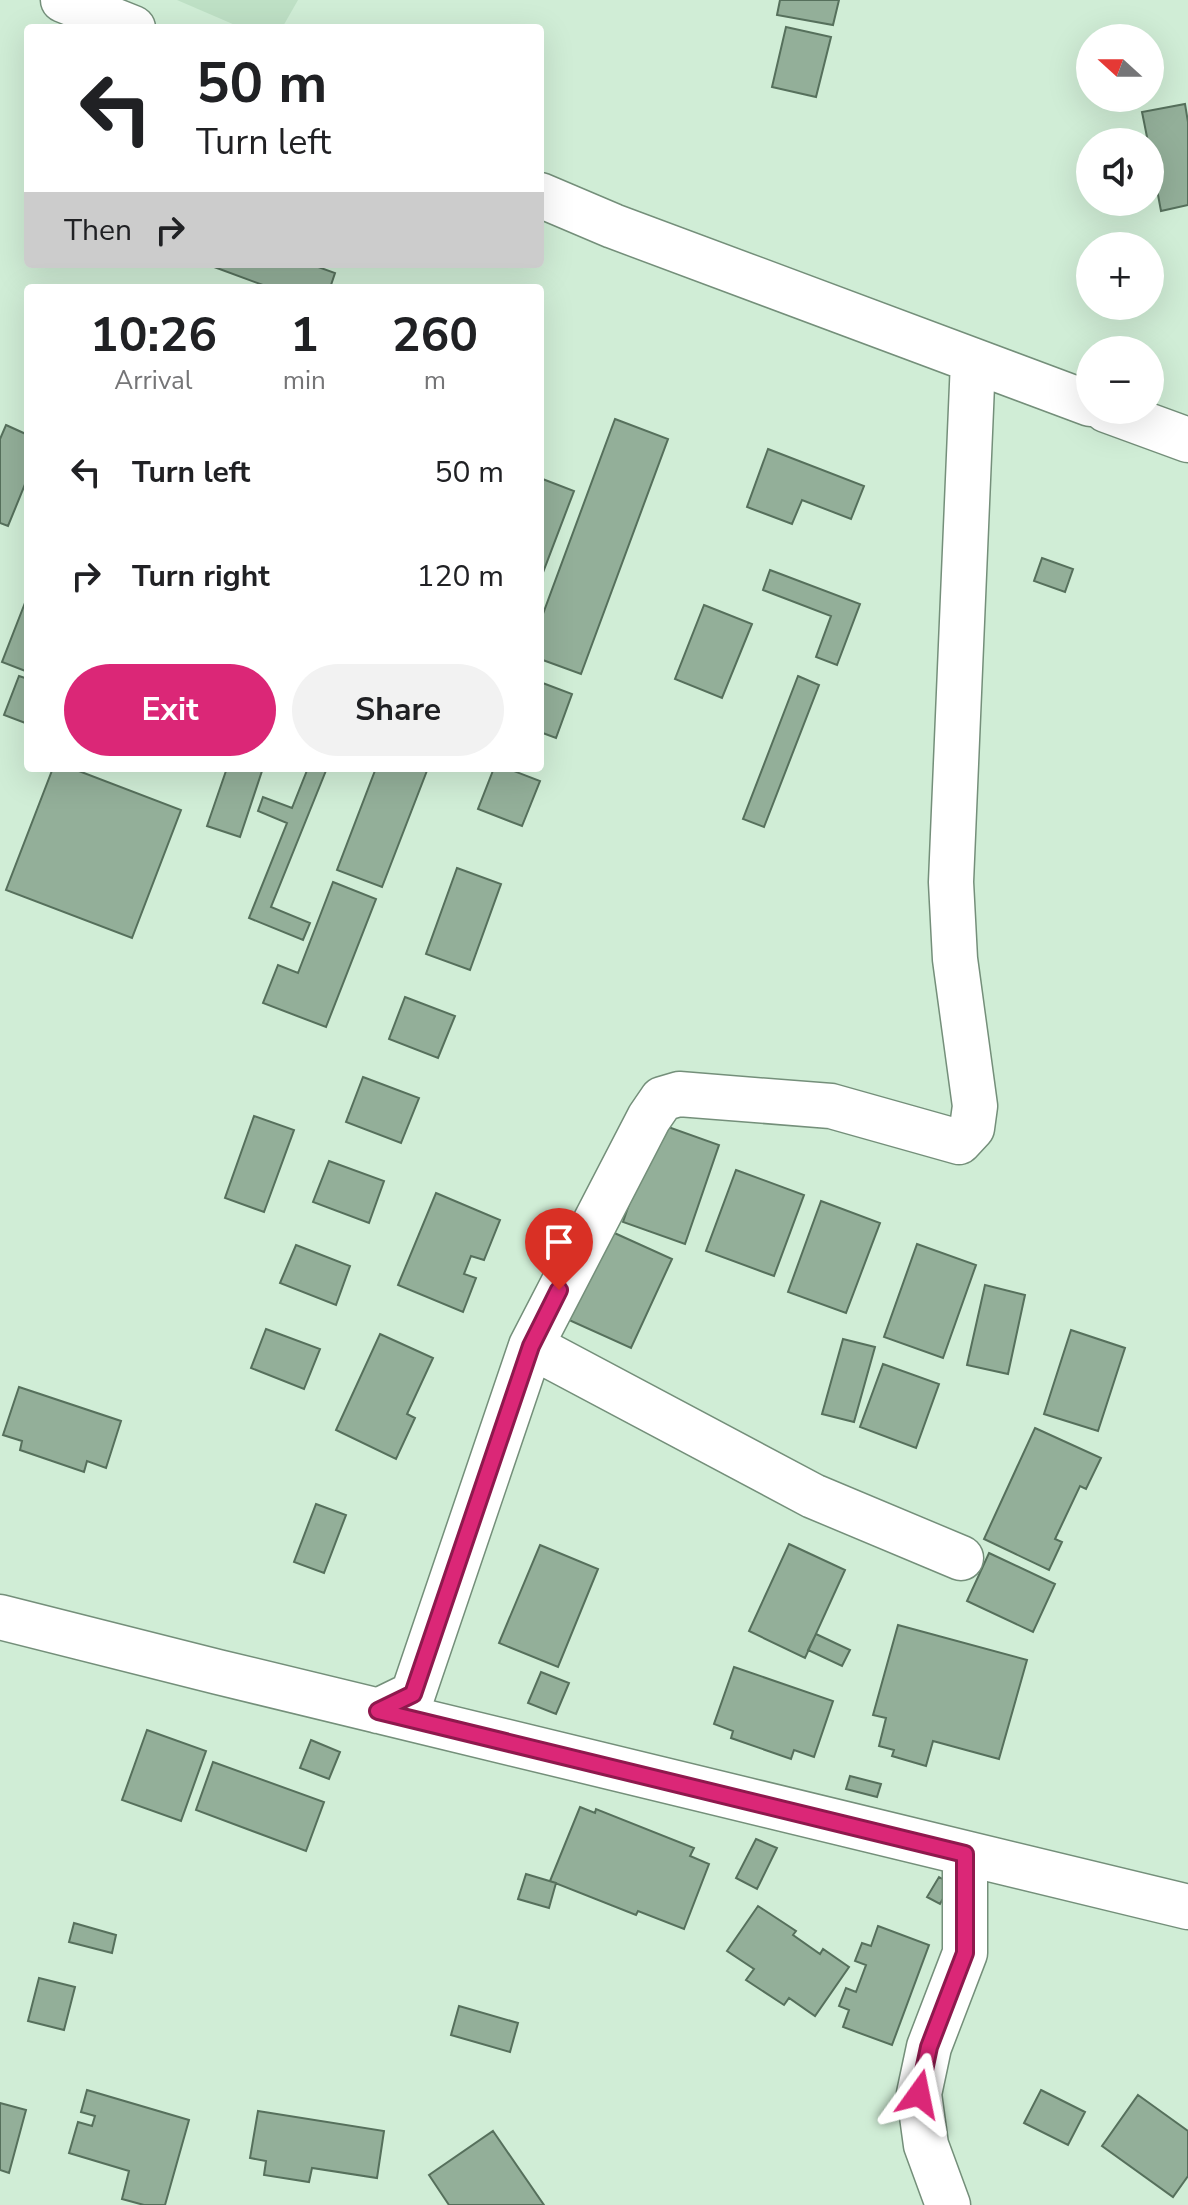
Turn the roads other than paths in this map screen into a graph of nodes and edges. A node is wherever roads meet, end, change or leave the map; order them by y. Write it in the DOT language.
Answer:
graph roads {
  1 [pos="544,197"];
  2 [pos="973,361"];
  3 [pos="1076,399"];
  4 [pos="1144,424"];
  5 [pos="1188,440"];
  6 [pos="531,1346"];
  7 [pos="961,1558"];
  8 [pos="0,1617"];
  9 [pos="378,1711"];
  10 [pos="965,1854"];
  11 [pos="1188,1907"];
  12 [pos="948,2205"];
  1 -- 2 [label="street"];
  2 -- 3 [label="street"];
  2 -- 6 [label="street"];
  4 -- 5 [label="street"];
  6 -- 7 [label="street"];
  6 -- 9 [label="street"];
  8 -- 9 [label="street"];
  9 -- 10 [label="street"];
  10 -- 11 [label="street"];
  10 -- 12 [label="street"];
}
